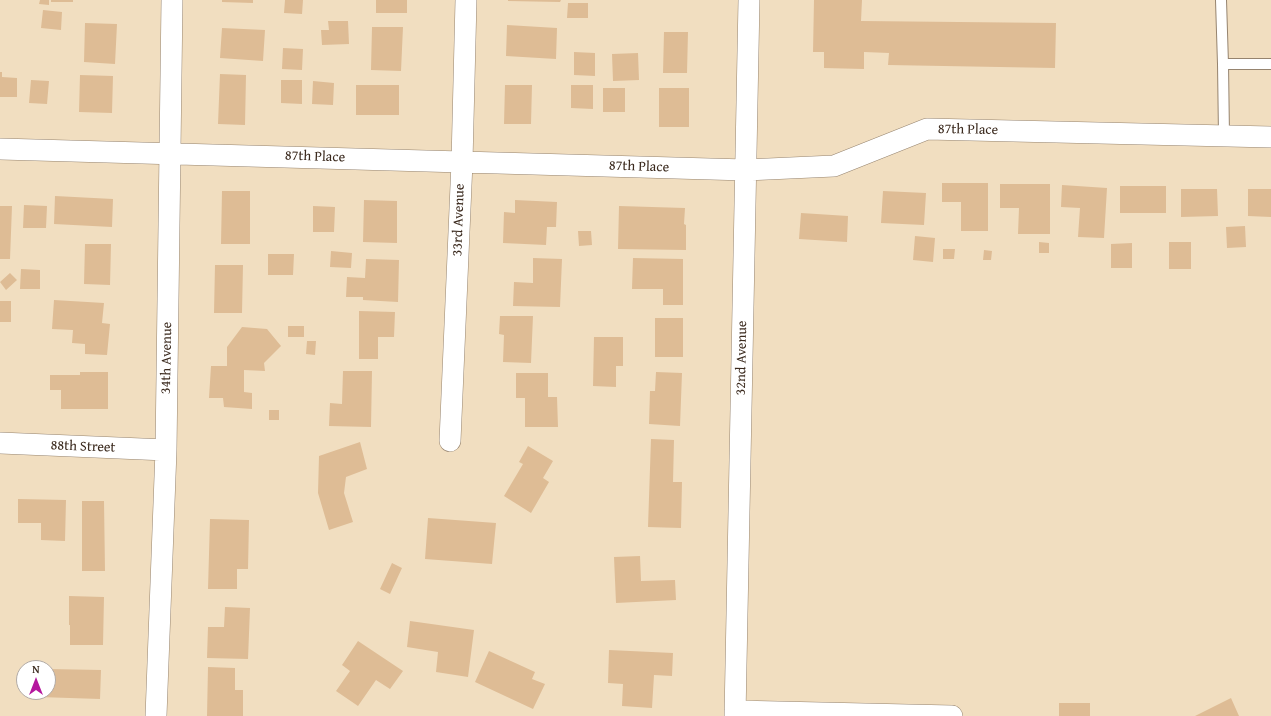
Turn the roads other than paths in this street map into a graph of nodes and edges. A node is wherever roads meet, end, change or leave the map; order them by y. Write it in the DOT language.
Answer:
graph roads {
  1 [pos="172,0"];
  2 [pos="466,0"];
  3 [pos="749,0"];
  4 [pos="1221,0"];
  5 [pos="1223,64"];
  6 [pos="1271,64"];
  7 [pos="1224,136"];
  8 [pos="1271,137"];
  9 [pos="0,149"];
  10 [pos="169,153"];
  11 [pos="462,162"];
  12 [pos="746,170"];
  13 [pos="450,441"];
  14 [pos="0,443"];
  15 [pos="166,450"];
  16 [pos="735,713"];
  17 [pos="156,716"];
  18 [pos="952,716"];
  1 -- 10 [label="street, 34th Avenue"];
  2 -- 11 [label="street, 33rd Avenue"];
  3 -- 12 [label="street, 32nd Avenue"];
  4 -- 5 [label="lane"];
  5 -- 6 [label="lane"];
  5 -- 7 [label="lane"];
  7 -- 8 [label="street, 87th Place"];
  7 -- 12 [label="street, 87th Place"];
  9 -- 10 [label="street, 87th Place"];
  10 -- 11 [label="street, 87th Place"];
  10 -- 15 [label="street, 34th Avenue"];
  11 -- 12 [label="street, 87th Place"];
  11 -- 13 [label="street, 33rd Avenue"];
  12 -- 16 [label="street, 32nd Avenue"];
  14 -- 15 [label="street, 88th Street"];
  15 -- 17 [label="street, 34th Avenue"];
  16 -- 18 [label="street"];
}
